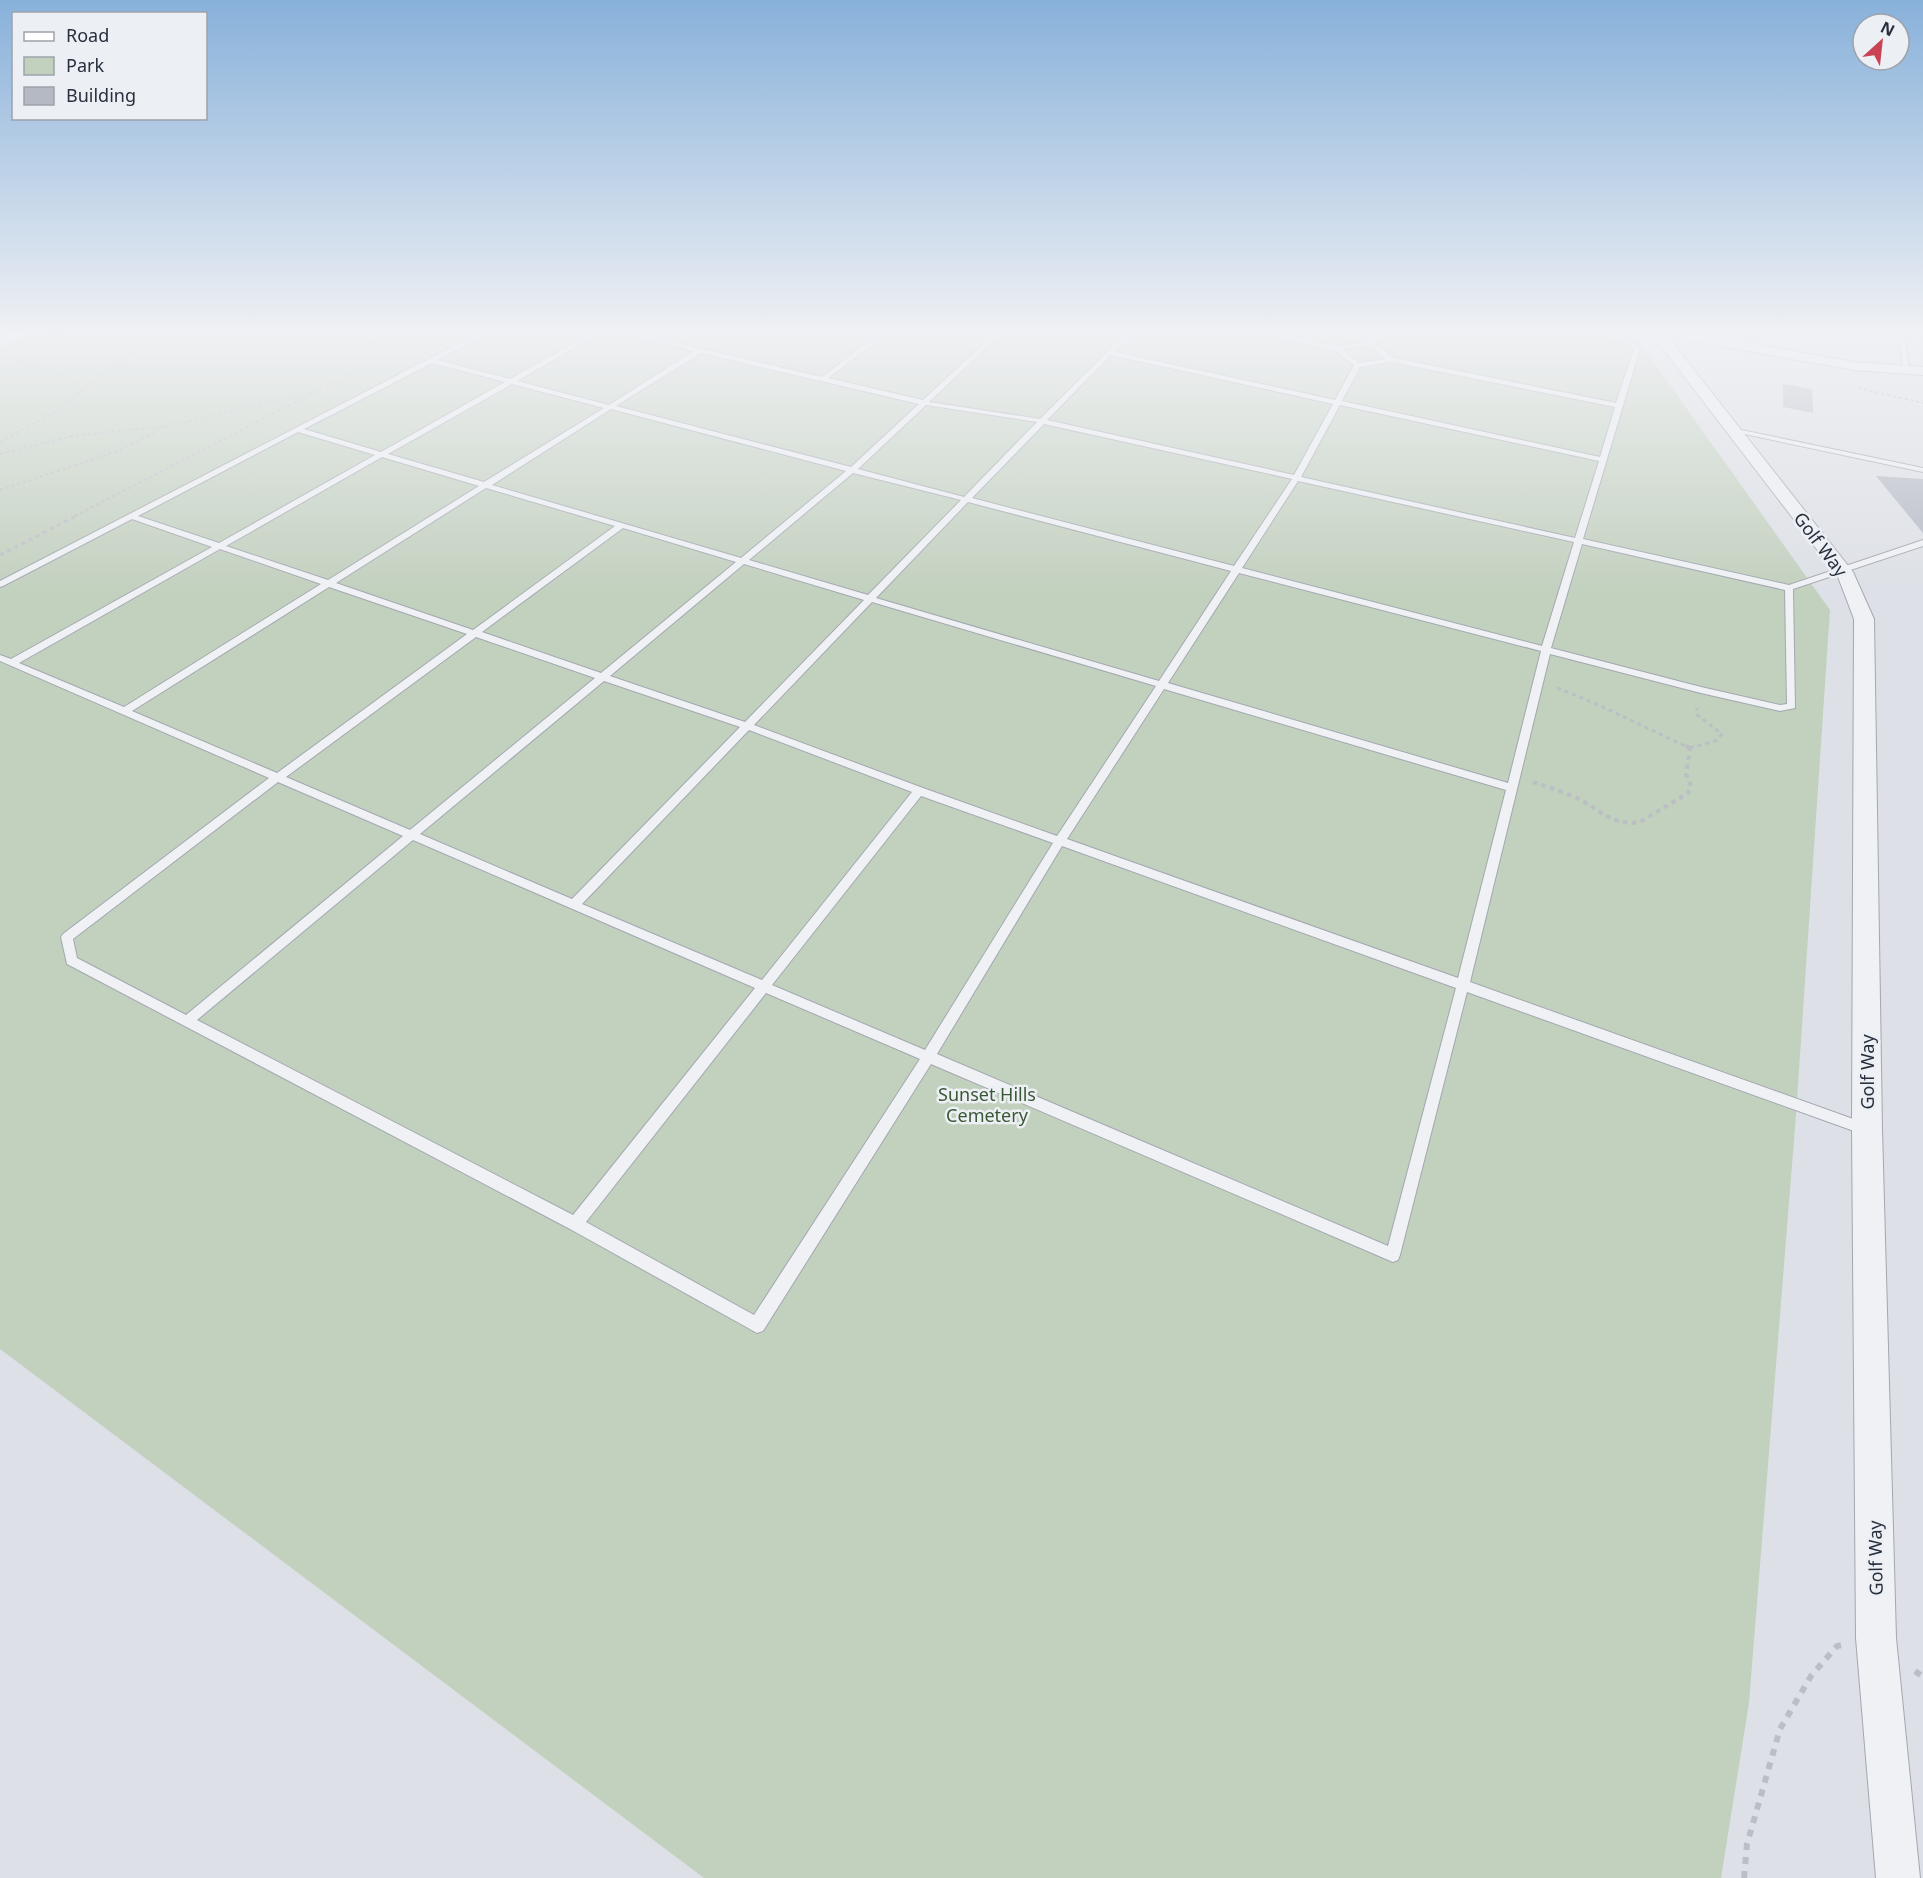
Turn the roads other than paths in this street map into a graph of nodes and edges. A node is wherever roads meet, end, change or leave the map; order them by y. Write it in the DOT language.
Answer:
graph roads {
  1 [pos="318,420"];
  2 [pos="444,420"];
  3 [pos="589,420"];
  4 [pos="658,420"];
  5 [pos="907,420"];
  6 [pos="1033,420"];
  7 [pos="1328,420"];
  8 [pos="1411,420"];
  9 [pos="1615,420"];
  10 [pos="1727,420"];
  11 [pos="1042,421"];
  12 [pos="298,430"];
  13 [pos="1735,430"];
  14 [pos="382,455"];
  15 [pos="1603,460"];
  16 [pos="852,470"];
  17 [pos="1923,470"];
  18 [pos="1296,478"];
  19 [pos="485,485"];
  20 [pos="965,499"];
  21 [pos="131,516"];
  22 [pos="622,525"];
  23 [pos="1579,541"];
  24 [pos="1923,543"];
  25 [pos="220,546"];
  26 [pos="742,561"];
  27 [pos="1237,569"];
  28 [pos="1843,571"];
  29 [pos="328,583"];
  30 [pos="0,584"];
  31 [pos="1789,588"];
  32 [pos="870,599"];
  33 [pos="474,633"];
  34 [pos="1546,649"];
  35 [pos="0,658"];
  36 [pos="12,663"];
  37 [pos="602,677"];
  38 [pos="1162,685"];
  39 [pos="124,711"];
  40 [pos="747,726"];
  41 [pos="278,777"];
  42 [pos="1512,789"];
  43 [pos="919,791"];
  44 [pos="412,835"];
  45 [pos="1060,841"];
  46 [pos="574,905"];
  47 [pos="1463,985"];
  48 [pos="763,986"];
  49 [pos="187,1021"];
  50 [pos="928,1057"];
  51 [pos="1867,1129"];
  52 [pos="575,1224"];
  53 [pos="1898,1878"];
  1 -- 12 [label="lane"];
  2 -- 14 [label="lane"];
  3 -- 19 [label="lane"];
  4 -- 16 [label="lane"];
  5 -- 16 [label="lane"];
  6 -- 11 [label="lane"];
  7 -- 18 [label="lane"];
  8 -- 15 [label="lane"];
  9 -- 15 [label="lane"];
  10 -- 13 [label="street, Golf Way"];
  11 -- 18 [label="lane"];
  11 -- 20 [label="lane"];
  12 -- 14 [label="lane"];
  12 -- 21 [label="lane"];
  13 -- 17 [label="lane"];
  13 -- 28 [label="street, Golf Way"];
  14 -- 19 [label="lane"];
  14 -- 25 [label="lane"];
  15 -- 23 [label="lane"];
  16 -- 20 [label="lane"];
  16 -- 26 [label="lane"];
  18 -- 23 [label="lane"];
  18 -- 27 [label="lane"];
  19 -- 22 [label="lane"];
  19 -- 29 [label="lane"];
  20 -- 27 [label="lane"];
  20 -- 32 [label="lane"];
  21 -- 25 [label="lane"];
  21 -- 30 [label="lane"];
  22 -- 26 [label="lane"];
  22 -- 33 [label="lane"];
  23 -- 31 [label="lane"];
  23 -- 34 [label="lane"];
  24 -- 28 [label="lane"];
  25 -- 29 [label="lane"];
  25 -- 36 [label="lane"];
  26 -- 32 [label="lane"];
  26 -- 37 [label="lane"];
  27 -- 34 [label="lane"];
  27 -- 38 [label="lane"];
  28 -- 31 [label="lane"];
  28 -- 51 [label="street, Golf Way"];
  29 -- 33 [label="lane"];
  29 -- 39 [label="lane"];
  31 -- 34 [label="lane"];
  32 -- 38 [label="lane"];
  32 -- 40 [label="lane"];
  33 -- 37 [label="lane"];
  33 -- 41 [label="lane"];
  34 -- 42 [label="lane"];
  35 -- 36 [label="lane"];
  36 -- 39 [label="lane"];
  37 -- 40 [label="lane"];
  37 -- 44 [label="lane"];
  38 -- 42 [label="lane"];
  38 -- 45 [label="lane"];
  39 -- 41 [label="lane"];
  40 -- 43 [label="lane"];
  40 -- 46 [label="lane"];
  41 -- 44 [label="lane"];
  41 -- 49 [label="lane"];
  42 -- 47 [label="lane"];
  43 -- 45 [label="lane"];
  43 -- 48 [label="lane"];
  44 -- 46 [label="lane"];
  44 -- 49 [label="lane"];
  45 -- 47 [label="lane"];
  45 -- 50 [label="lane"];
  46 -- 48 [label="lane"];
  47 -- 50 [label="lane"];
  47 -- 51 [label="lane"];
  48 -- 50 [label="lane"];
  48 -- 52 [label="lane"];
  49 -- 52 [label="lane"];
  50 -- 52 [label="lane"];
  51 -- 53 [label="street, Golf Way"];
}
